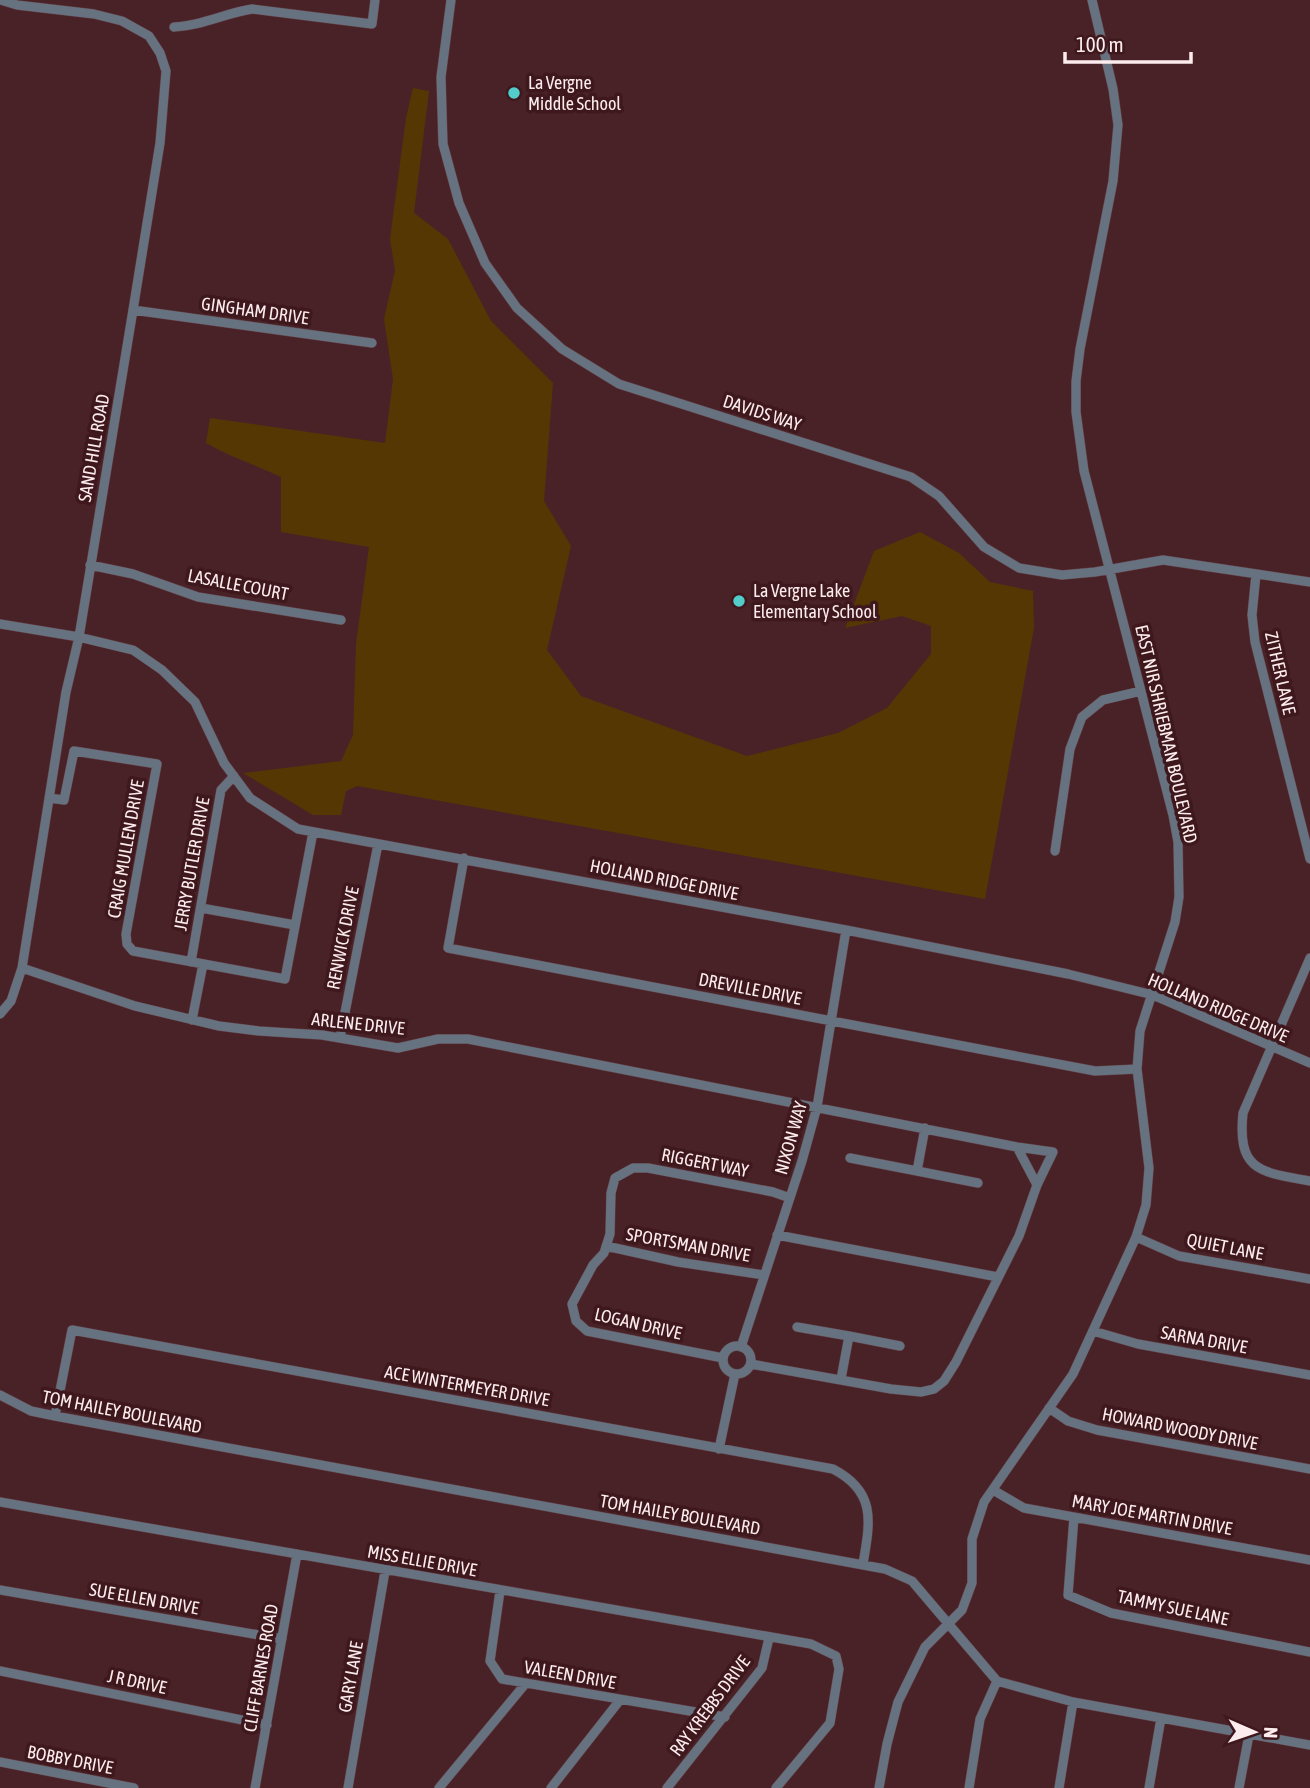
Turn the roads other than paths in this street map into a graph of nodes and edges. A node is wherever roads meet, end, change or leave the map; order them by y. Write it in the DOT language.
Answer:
graph roads {
  1 [pos="1,0"];
  2 [pos="375,0"];
  3 [pos="451,0"];
  4 [pos="1092,0"];
  5 [pos="174,27"];
  6 [pos="133,310"];
  7 [pos="372,344"];
  8 [pos="90,565"];
  9 [pos="1109,569"];
  10 [pos="1256,573"];
  11 [pos="1310,582"];
  12 [pos="341,620"];
  13 [pos="0,624"];
  14 [pos="79,637"];
  15 [pos="1141,691"];
  16 [pos="234,776"];
  17 [pos="49,798"];
  18 [pos="313,832"];
  19 [pos="378,844"];
  20 [pos="1055,851"];
  21 [pos="464,858"];
  22 [pos="1310,859"];
  23 [pos="201,908"];
  24 [pos="295,925"];
  25 [pos="846,930"];
  26 [pos="1310,958"];
  27 [pos="191,962"];
  28 [pos="203,964"];
  29 [pos="22,968"];
  30 [pos="1153,995"];
  31 [pos="0,1014"];
  32 [pos="192,1020"];
  33 [pos="830,1020"];
  34 [pos="340,1038"];
  35 [pos="1271,1048"];
  36 [pos="1310,1063"];
  37 [pos="1137,1069"];
  38 [pos="817,1107"];
  39 [pos="925,1128"];
  40 [pos="1017,1147"];
  41 [pos="850,1158"];
  42 [pos="917,1171"];
  43 [pos="615,1178"];
  44 [pos="1310,1181"];
  45 [pos="978,1183"];
  46 [pos="1037,1185"];
  47 [pos="790,1198"];
  48 [pos="777,1235"];
  49 [pos="1136,1237"];
  50 [pos="606,1246"];
  51 [pos="764,1275"];
  52 [pos="998,1277"];
  53 [pos="1310,1279"];
  54 [pos="797,1327"];
  55 [pos="1093,1331"];
  56 [pos="849,1336"];
  57 [pos="900,1346"];
  58 [pos="741,1347"];
  59 [pos="723,1358"];
  60 [pos="751,1364"];
  61 [pos="735,1374"];
  62 [pos="1310,1375"];
  63 [pos="841,1379"];
  64 [pos="0,1395"];
  65 [pos="1049,1408"];
  66 [pos="55,1416"];
  67 [pos="719,1448"];
  68 [pos="1310,1469"];
  69 [pos="993,1490"];
  70 [pos="0,1502"];
  71 [pos="1074,1517"];
  72 [pos="297,1554"];
  73 [pos="1310,1560"];
  74 [pos="863,1564"];
  75 [pos="385,1571"];
  76 [pos="0,1590"];
  77 [pos="500,1591"];
  78 [pos="948,1623"];
  79 [pos="769,1638"];
  80 [pos="282,1639"];
  81 [pos="1310,1651"];
  82 [pos="0,1671"];
  83 [pos="997,1681"];
  84 [pos="526,1684"];
  85 [pos="620,1700"];
  86 [pos="1073,1702"];
  87 [pos="724,1717"];
  88 [pos="1161,1718"];
  89 [pos="267,1725"];
  90 [pos="1249,1735"];
  91 [pos="1310,1745"];
  92 [pos="0,1762"];
  93 [pos="134,1788"];
  94 [pos="256,1788"];
  95 [pos="348,1788"];
  96 [pos="439,1788"];
  97 [pos="551,1788"];
  98 [pos="667,1788"];
  99 [pos="776,1788"];
  100 [pos="879,1788"];
  101 [pos="969,1788"];
  102 [pos="1059,1788"];
  103 [pos="1149,1788"];
  104 [pos="1240,1788"];
  1 -- 6 [label="street, SAND HILL ROAD"];
  2 -- 5 [label="street"];
  3 -- 9 [label="street, DAVIDS WAY"];
  4 -- 9 [label="street, EAST NIR SHRIEBMAN BOULEVARD"];
  6 -- 7 [label="street, GINGHAM DRIVE"];
  6 -- 8 [label="street, SAND HILL ROAD"];
  8 -- 12 [label="street, LASALLE COURT"];
  8 -- 14 [label="street, SAND HILL ROAD"];
  9 -- 10 [label="street, DAVIDS WAY"];
  9 -- 15 [label="street, EAST NIR SHRIEBMAN BOULEVARD"];
  10 -- 11 [label="street, DAVIDS WAY"];
  10 -- 22 [label="street, ZITHER LANE"];
  13 -- 14 [label="street, HOLLAND RIDGE DRIVE"];
  14 -- 16 [label="street, HOLLAND RIDGE DRIVE"];
  14 -- 17 [label="street, SAND HILL ROAD"];
  15 -- 20 [label="street"];
  15 -- 30 [label="street, EAST NIR SHRIEBMAN BOULEVARD"];
  16 -- 18 [label="street, HOLLAND RIDGE DRIVE"];
  16 -- 23 [label="street, JERRY BUTLER DRIVE"];
  17 -- 27 [label="street, CRAIG MULLEN DRIVE"];
  17 -- 29 [label="street, SAND HILL ROAD"];
  18 -- 19 [label="street, HOLLAND RIDGE DRIVE"];
  18 -- 24 [label="street"];
  19 -- 21 [label="street, HOLLAND RIDGE DRIVE"];
  19 -- 34 [label="street, RENWICK DRIVE"];
  21 -- 25 [label="street, HOLLAND RIDGE DRIVE"];
  21 -- 33 [label="street, DREVILLE DRIVE"];
  23 -- 24 [label="street"];
  23 -- 27 [label="street, JERRY BUTLER DRIVE"];
  24 -- 28 [label="street, CRAIG MULLEN DRIVE"];
  25 -- 30 [label="street, HOLLAND RIDGE DRIVE"];
  25 -- 33 [label="street, NIXON WAY"];
  26 -- 35 [label="street"];
  27 -- 28 [label="street, CRAIG MULLEN DRIVE"];
  28 -- 32 [label="street"];
  29 -- 31 [label="street, SAND HILL ROAD"];
  29 -- 32 [label="street, ARLENE DRIVE"];
  30 -- 35 [label="street, HOLLAND RIDGE DRIVE"];
  30 -- 37 [label="street, EAST NIR SHRIEBMAN BOULEVARD"];
  32 -- 34 [label="street, ARLENE DRIVE"];
  33 -- 37 [label="street, DREVILLE DRIVE"];
  33 -- 38 [label="street, NIXON WAY"];
  34 -- 38 [label="street, ARLENE DRIVE"];
  35 -- 36 [label="street, HOLLAND RIDGE DRIVE"];
  35 -- 44 [label="street"];
  37 -- 49 [label="street, EAST NIR SHRIEBMAN BOULEVARD"];
  38 -- 39 [label="street, ARLENE DRIVE"];
  38 -- 47 [label="street, NIXON WAY"];
  39 -- 40 [label="street, ARLENE DRIVE"];
  39 -- 42 [label="street"];
  40 -- 46 [label="street"];
  40 -- 46 [label="street, ARLENE DRIVE"];
  41 -- 42 [label="street"];
  42 -- 45 [label="street"];
  43 -- 47 [label="street, RIGGERT WAY"];
  43 -- 50 [label="street, LOGAN DRIVE"];
  46 -- 52 [label="street"];
  47 -- 48 [label="street, NIXON WAY"];
  48 -- 51 [label="street, NIXON WAY"];
  48 -- 52 [label="street"];
  49 -- 53 [label="street, QUIET LANE"];
  49 -- 55 [label="street, EAST NIR SHRIEBMAN BOULEVARD"];
  50 -- 51 [label="street, SPORTSMAN DRIVE"];
  50 -- 59 [label="street, LOGAN DRIVE"];
  51 -- 58 [label="street, NIXON WAY"];
  52 -- 63 [label="street"];
  54 -- 56 [label="street"];
  55 -- 62 [label="street, SARNA DRIVE"];
  55 -- 65 [label="street, EAST NIR SHRIEBMAN BOULEVARD"];
  56 -- 57 [label="street"];
  56 -- 63 [label="street"];
  58 -- 59 [label="street"];
  58 -- 60 [label="street"];
  59 -- 61 [label="street"];
  60 -- 61 [label="street"];
  60 -- 63 [label="street"];
  61 -- 67 [label="street"];
  64 -- 66 [label="street, TOM HAILEY BOULEVARD"];
  65 -- 68 [label="street, HOWARD WOODY DRIVE"];
  65 -- 69 [label="street, EAST NIR SHRIEBMAN BOULEVARD"];
  66 -- 67 [label="street, ACE WINTERMEYER DRIVE"];
  66 -- 74 [label="street, TOM HAILEY BOULEVARD"];
  67 -- 74 [label="street, ACE WINTERMEYER DRIVE"];
  69 -- 71 [label="street, MARY JOE MARTIN DRIVE"];
  69 -- 78 [label="street, EAST NIR SHRIEBMAN BOULEVARD"];
  70 -- 72 [label="street, MISS ELLIE DRIVE"];
  71 -- 73 [label="street, MARY JOE MARTIN DRIVE"];
  71 -- 81 [label="street, TAMMY SUE LANE"];
  72 -- 75 [label="street, MISS ELLIE DRIVE"];
  72 -- 80 [label="street, CLIFF BARNES ROAD"];
  74 -- 78 [label="street, TOM HAILEY BOULEVARD"];
  75 -- 77 [label="street, MISS ELLIE DRIVE"];
  75 -- 95 [label="street, GARY LANE"];
  76 -- 80 [label="street, SUE ELLEN DRIVE"];
  77 -- 79 [label="street, MISS ELLIE DRIVE"];
  77 -- 84 [label="street, VALEEN DRIVE"];
  78 -- 83 [label="street, TOM HAILEY BOULEVARD"];
  78 -- 100 [label="street, EAST NIR SHRIEBMAN BOULEVARD"];
  79 -- 87 [label="street, RAY KREBBS DRIVE"];
  79 -- 99 [label="street, MISS ELLIE DRIVE"];
  80 -- 89 [label="street, CLIFF BARNES ROAD"];
  82 -- 89 [label="street, J R DRIVE"];
  83 -- 86 [label="street"];
  83 -- 101 [label="street"];
  84 -- 85 [label="street, VALEEN DRIVE"];
  84 -- 96 [label="street"];
  85 -- 87 [label="street, VALEEN DRIVE"];
  85 -- 97 [label="street"];
  86 -- 88 [label="street"];
  86 -- 102 [label="street"];
  87 -- 98 [label="street, RAY KREBBS DRIVE"];
  88 -- 90 [label="street"];
  88 -- 103 [label="street"];
  89 -- 94 [label="street, CLIFF BARNES ROAD"];
  90 -- 91 [label="street"];
  90 -- 104 [label="street"];
  92 -- 93 [label="street, BOBBY DRIVE"];
}
